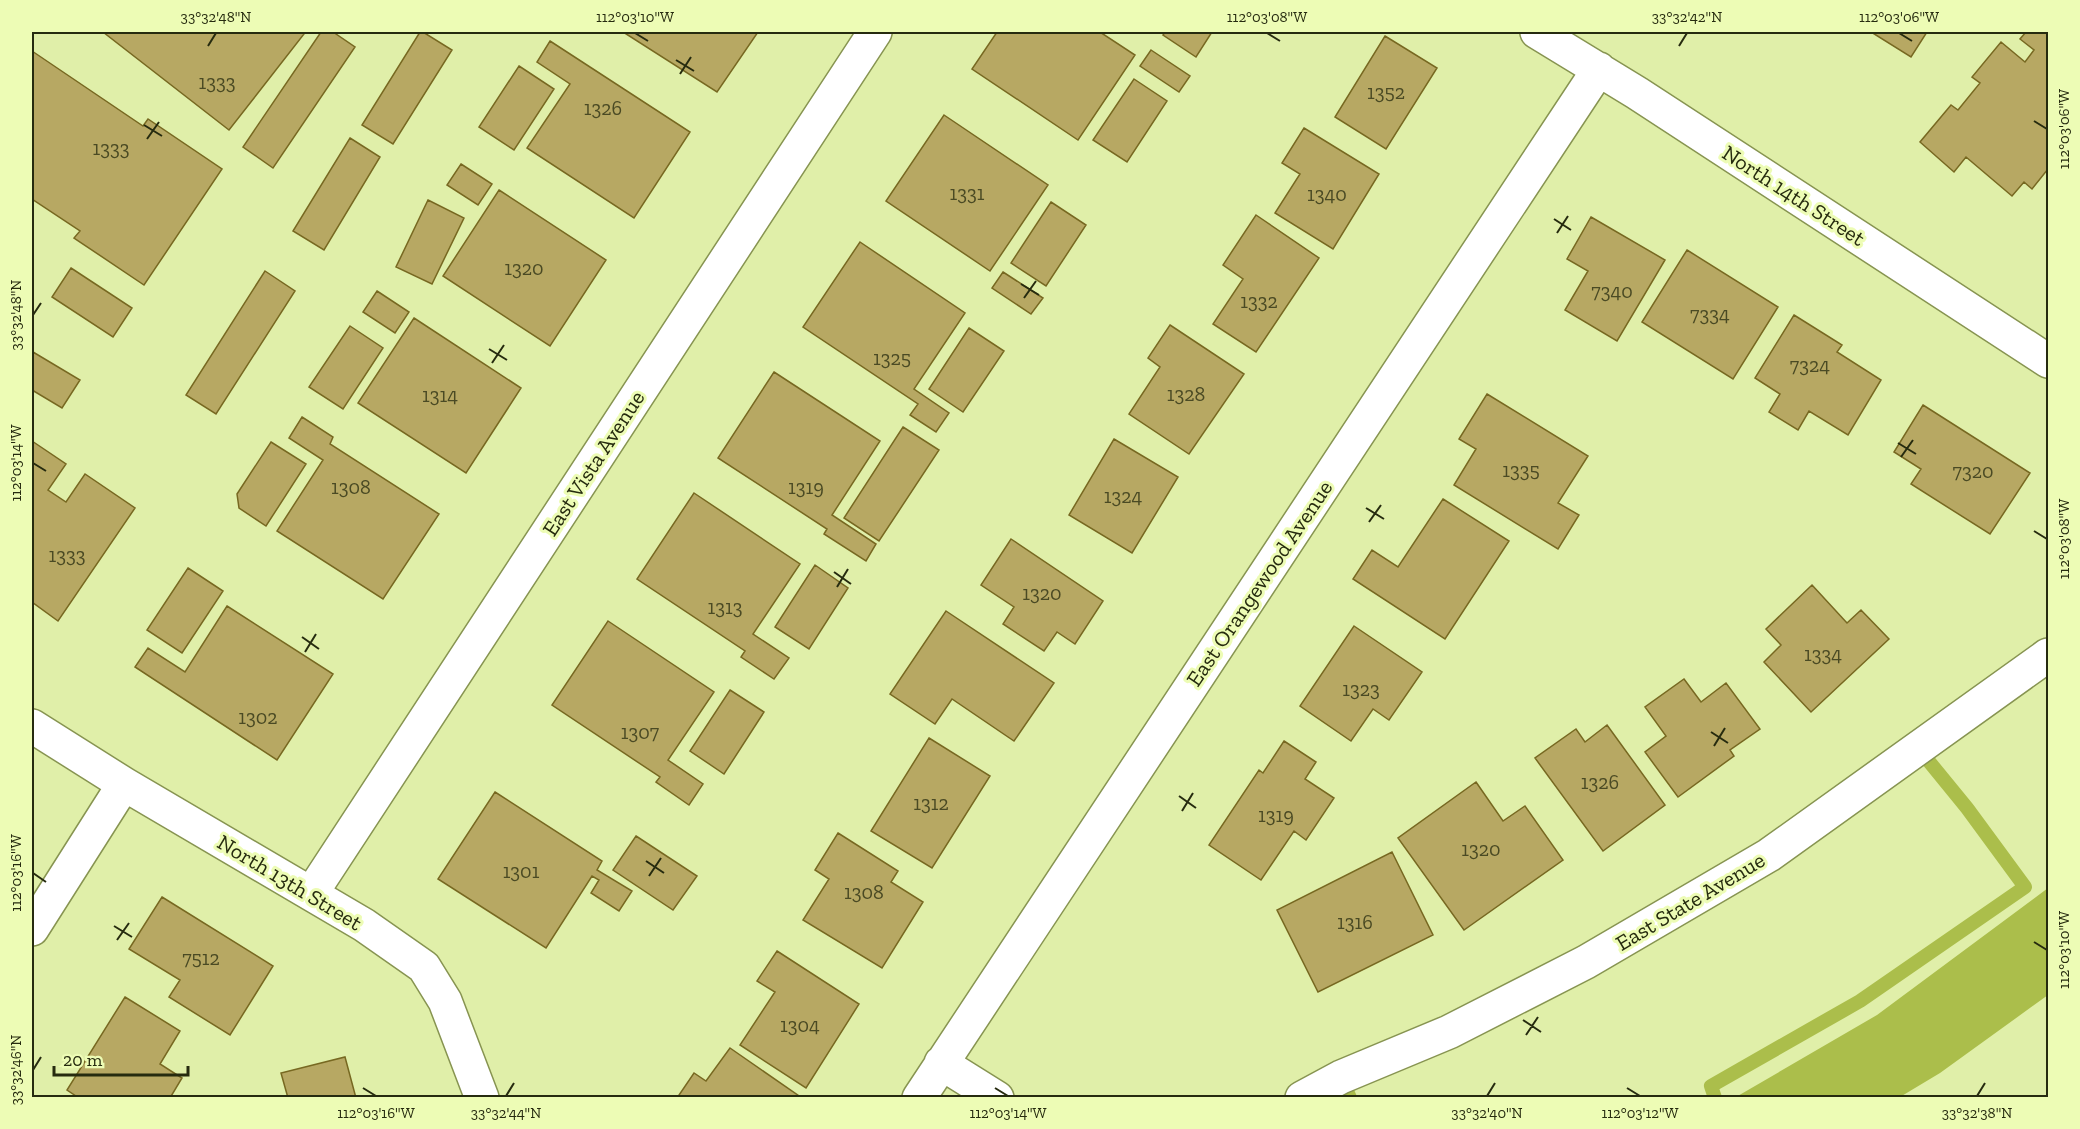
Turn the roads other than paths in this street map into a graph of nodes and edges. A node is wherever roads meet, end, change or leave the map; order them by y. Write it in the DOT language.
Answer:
graph roads {
  1 [pos="875,32"];
  2 [pos="1537,32"];
  3 [pos="1599,69"];
  4 [pos="2049,361"];
  5 [pos="2049,655"];
  6 [pos="32,726"];
  7 [pos="124,784"];
  8 [pos="311,894"];
  9 [pos="32,929"];
  10 [pos="941,1063"];
  11 [pos="482,1098"];
  12 [pos="919,1098"];
  13 [pos="997,1098"];
  14 [pos="1302,1098"];
  1 -- 8 [label="street, East Vista Avenue"];
  2 -- 3 [label="street, North 14th Street"];
  3 -- 4 [label="street, North 14th Street"];
  3 -- 10 [label="street, East Orangewood Avenue"];
  5 -- 14 [label="street, East State Avenue"];
  6 -- 7 [label="street, North 13th Street"];
  7 -- 8 [label="street, North 13th Street"];
  7 -- 9 [label="street"];
  8 -- 11 [label="street, North 13th Street"];
  10 -- 12 [label="street, East Orangewood Avenue"];
  10 -- 13 [label="street"];
}
